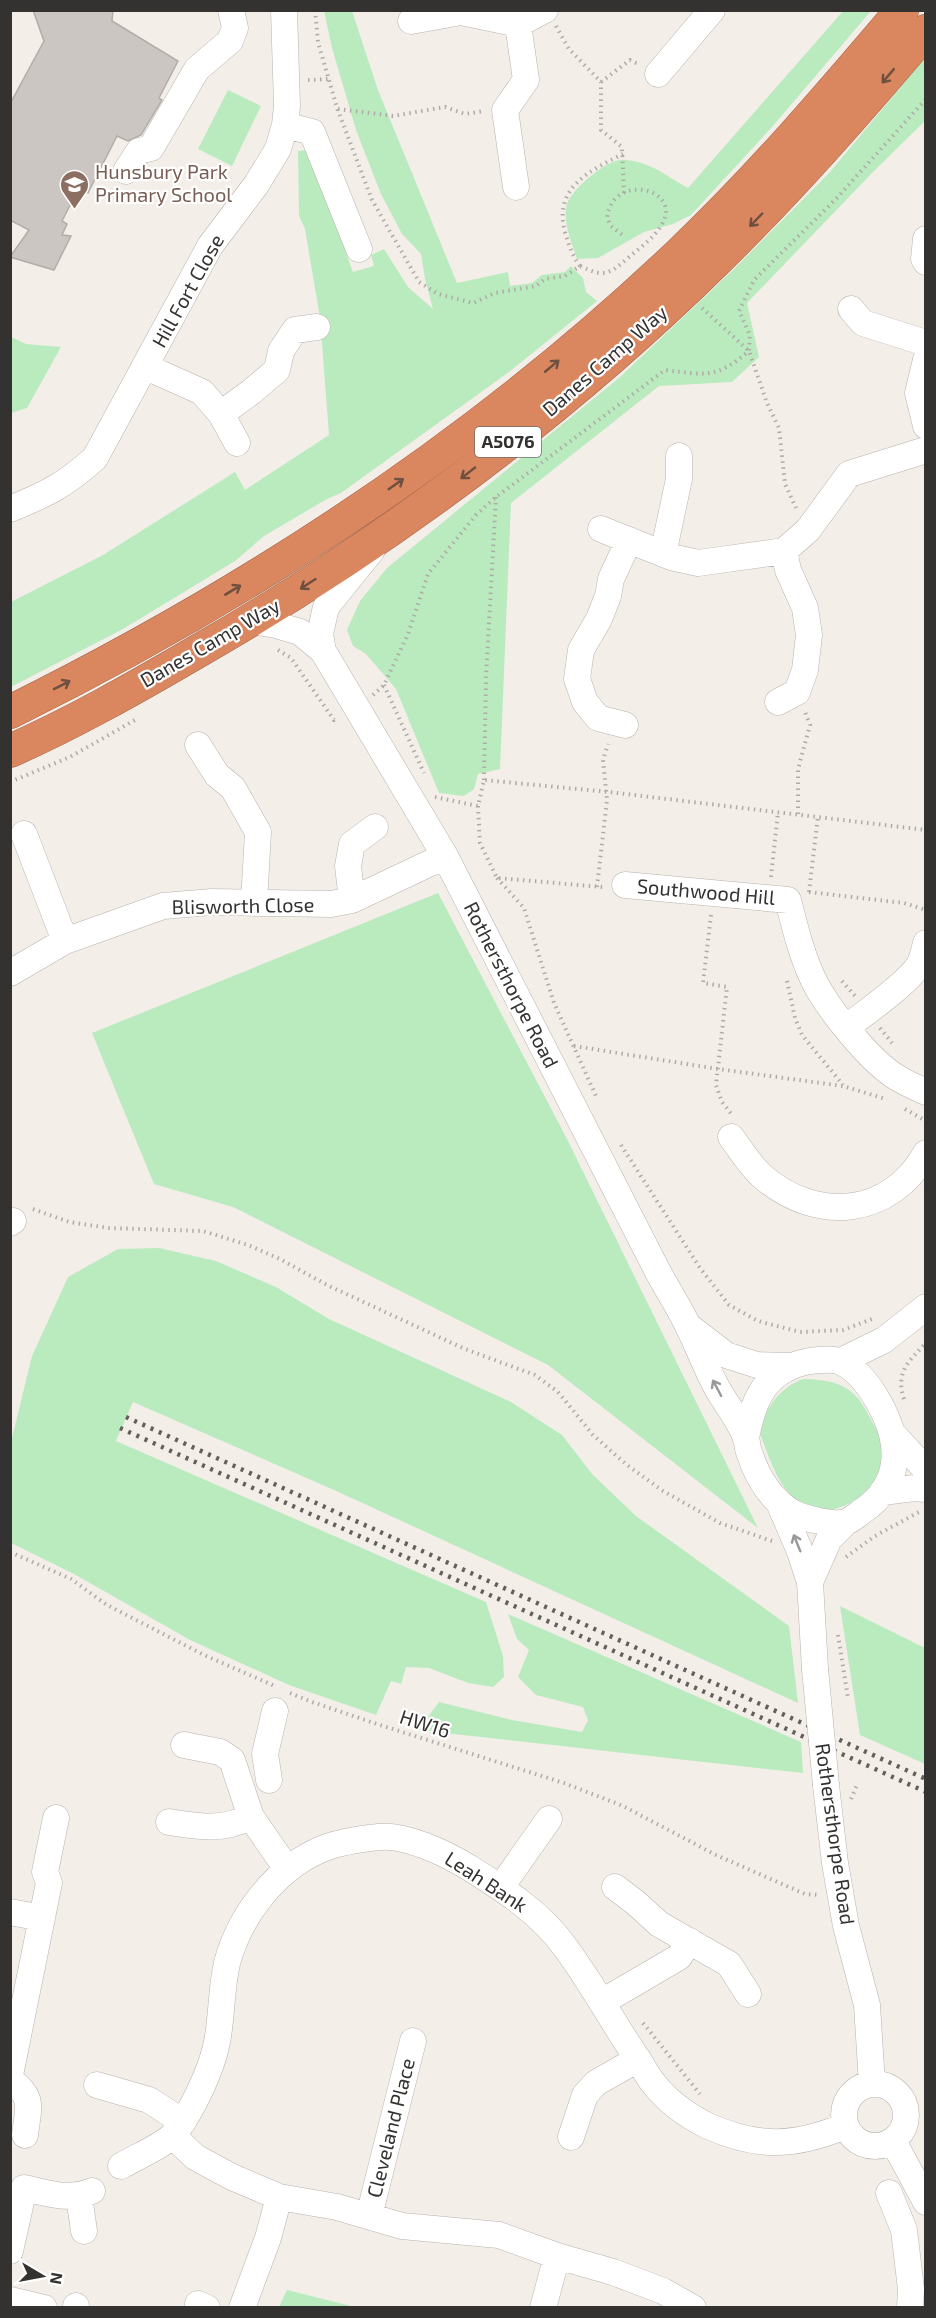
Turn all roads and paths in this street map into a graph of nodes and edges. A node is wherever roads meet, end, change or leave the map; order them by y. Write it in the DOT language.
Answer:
graph roads {
  1 [pos="231,10"];
  2 [pos="315,10"];
  3 [pos="902,10"];
  4 [pos="711,11"];
  5 [pos="285,13"];
  6 [pos="549,15"];
  7 [pos="411,21"];
  8 [pos="518,24"];
  9 [pos="926,31"];
  10 [pos="658,74"];
  11 [pos="601,82"];
  12 [pos="926,99"];
  13 [pos="337,108"];
  14 [pos="505,110"];
  15 [pos="285,125"];
  16 [pos="623,154"];
  17 [pos="126,171"];
  18 [pos="516,187"];
  19 [pos="624,193"];
  20 [pos="625,237"];
  21 [pos="926,239"];
  22 [pos="359,249"];
  23 [pos="926,262"];
  24 [pos="580,266"];
  25 [pos="695,301"];
  26 [pos="851,309"];
  27 [pos="317,327"];
  28 [pos="926,343"];
  29 [pos="749,351"];
  30 [pos="926,360"];
  31 [pos="146,367"];
  32 [pos="221,414"];
  33 [pos="926,426"];
  34 [pos="237,443"];
  35 [pos="926,450"];
  36 [pos="679,456"];
  37 [pos="496,497"];
  38 [pos="10,509"];
  39 [pos="601,529"];
  40 [pos="808,530"];
  41 [pos="382,537"];
  42 [pos="629,540"];
  43 [pos="784,551"];
  44 [pos="663,554"];
  45 [pos="252,621"];
  46 [pos="274,648"];
  47 [pos="323,651"];
  48 [pos="384,685"];
  49 [pos="787,697"];
  50 [pos="358,709"];
  51 [pos="10,711"];
  52 [pos="139,718"];
  53 [pos="619,724"];
  54 [pos="198,745"];
  55 [pos="10,750"];
  56 [pos="426,776"];
  57 [pos="484,780"];
  58 [pos="10,782"];
  59 [pos="430,786"];
  60 [pos="605,791"];
  61 [pos="478,806"];
  62 [pos="778,812"];
  63 [pos="798,814"];
  64 [pos="818,816"];
  65 [pos="375,827"];
  66 [pos="926,830"];
  67 [pos="24,834"];
  68 [pos="445,856"];
  69 [pos="497,878"];
  70 [pos="625,885"];
  71 [pos="597,887"];
  72 [pos="809,892"];
  73 [pos="714,893"];
  74 [pos="768,898"];
  75 [pos="352,900"];
  76 [pos="254,903"];
  77 [pos="811,903"];
  78 [pos="926,910"];
  79 [pos="65,941"];
  80 [pos="926,943"];
  81 [pos="786,972"];
  82 [pos="10,973"];
  83 [pos="838,976"];
  84 [pos="867,1011"];
  85 [pos="847,1027"];
  86 [pos="573,1046"];
  87 [pos="718,1069"];
  88 [pos="843,1086"];
  89 [pos="926,1092"];
  90 [pos="596,1097"];
  91 [pos="888,1099"];
  92 [pos="898,1105"];
  93 [pos="926,1121"];
  94 [pos="616,1137"];
  95 [pos="731,1137"];
  96 [pos="926,1153"];
  97 [pos="17,1217"];
  98 [pos="926,1306"];
  99 [pos="878,1316"];
  100 [pos="688,1326"];
  101 [pos="884,1341"];
  102 [pos="926,1343"];
  103 [pos="841,1361"];
  104 [pos="790,1366"];
  105 [pos="871,1389"];
  106 [pos="905,1402"];
  107 [pos="893,1434"];
  108 [pos="746,1438"];
  109 [pos="926,1470"];
  110 [pos="926,1489"];
  111 [pos="882,1492"];
  112 [pos="780,1505"];
  113 [pos="926,1511"];
  114 [pos="845,1523"];
  115 [pos="10,1552"];
  116 [pos="810,1552"];
  117 [pos="837,1634"];
  118 [pos="848,1698"];
  119 [pos="275,1712"];
  120 [pos="184,1745"];
  121 [pos="242,1790"];
  122 [pos="250,1817"];
  123 [pos="56,1818"];
  124 [pos="549,1819"];
  125 [pos="169,1822"];
  126 [pos="287,1869"];
  127 [pos="501,1887"];
  128 [pos="615,1887"];
  129 [pos="841,1896"];
  130 [pos="10,1911"];
  131 [pos="42,1918"];
  132 [pos="690,1941"];
  133 [pos="748,1994"];
  134 [pos="602,2002"];
  135 [pos="413,2041"];
  136 [pos="638,2059"];
  137 [pos="11,2070"];
  138 [pos="872,2084"];
  139 [pos="97,2085"];
  140 [pos="915,2105"];
  141 [pos="845,2126"];
  142 [pos="178,2129"];
  143 [pos="25,2135"];
  144 [pos="571,2137"];
  145 [pos="893,2141"];
  146 [pos="121,2166"];
  147 [pos="888,2193"];
  148 [pos="279,2197"];
  149 [pos="926,2202"];
  150 [pos="369,2216"];
  151 [pos="84,2231"];
  152 [pos="10,2251"];
  153 [pos="557,2256"];
  154 [pos="10,2300"];
  155 [pos="44,2307"];
  156 [pos="242,2307"];
  157 [pos="543,2307"];
  158 [pos="693,2307"];
  159 [pos="910,2307"];
  1 -- 17 [label="street"];
  2 -- 13 [label="path"];
  51 -- 3 [label="highway, Danes Camp Way / A5076, one-way"];
  4 -- 10 [label="street"];
  5 -- 15 [label="street, Hill Fort Close"];
  6 -- 8 [label="street"];
  6 -- 11 [label="path"];
  7 -- 8 [label="street"];
  8 -- 14 [label="street"];
  9 -- 41 [label="highway, Danes Camp Way / A5076, one-way"];
  10 -- 11 [label="path"];
  11 -- 16 [label="path"];
  12 -- 29 [label="path"];
  13 -- 14 [label="path"];
  13 -- 24 [label="path"];
  14 -- 18 [label="street"];
  15 -- 22 [label="street"];
  15 -- 31 [label="street, Hill Fort Close"];
  16 -- 19 [label="path"];
  16 -- 24 [label="path"];
  19 -- 20 [label="path"];
  19 -- 24 [label="path"];
  21 -- 23 [label="street"];
  25 -- 29 [label="path"];
  26 -- 28 [label="street"];
  27 -- 32 [label="street"];
  29 -- 37 [label="path"];
  29 -- 40 [label="path"];
  30 -- 33 [label="street"];
  31 -- 32 [label="street, Hill Fort Close"];
  31 -- 38 [label="street, Hill Fort Close"];
  32 -- 34 [label="street, Hill Fort Close"];
  35 -- 40 [label="street"];
  36 -- 44 [label="street"];
  37 -- 48 [label="path"];
  37 -- 57 [label="path"];
  39 -- 42 [label="street"];
  40 -- 43 [label="street"];
  41 -- 45 [label="highway, Danes Camp Way / A5076, one-way"];
  41 -- 47 [label="street"];
  42 -- 44 [label="street"];
  42 -- 53 [label="street"];
  43 -- 44 [label="street"];
  43 -- 49 [label="street"];
  45 -- 47 [label="street, Rothersthorpe Road"];
  45 -- 55 [label="highway, Danes Camp Way / A5076"];
  46 -- 50 [label="path"];
  47 -- 50 [label="street, Rothersthorpe Road"];
  48 -- 50 [label="path"];
  48 -- 56 [label="path"];
  49 -- 63 [label="path"];
  50 -- 68 [label="street, Rothersthorpe Road"];
  52 -- 58 [label="path"];
  53 -- 60 [label="path"];
  54 -- 76 [label="street"];
  57 -- 60 [label="path"];
  57 -- 61 [label="path"];
  59 -- 61 [label="path"];
  60 -- 62 [label="path"];
  60 -- 71 [label="path"];
  61 -- 69 [label="path"];
  62 -- 63 [label="path"];
  62 -- 74 [label="path"];
  63 -- 64 [label="path"];
  64 -- 66 [label="path"];
  64 -- 72 [label="path"];
  65 -- 75 [label="street"];
  67 -- 79 [label="street"];
  68 -- 75 [label="street, Blisworth Close"];
  68 -- 100 [label="street, Rothersthorpe Road"];
  69 -- 71 [label="path"];
  69 -- 86 [label="path"];
  70 -- 71 [label="path"];
  70 -- 73 [label="street, Southwood Hill"];
  72 -- 77 [label="path"];
  72 -- 78 [label="path"];
  73 -- 74 [label="street, Southwood Hill"];
  73 -- 87 [label="path"];
  74 -- 85 [label="street, Southwood Hill"];
  75 -- 76 [label="street, Blisworth Close"];
  76 -- 79 [label="street, Blisworth Close"];
  79 -- 82 [label="street, Blisworth Close"];
  80 -- 84 [label="street"];
  81 -- 88 [label="path"];
  83 -- 84 [label="path"];
  84 -- 85 [label="street"];
  85 -- 89 [label="street, Southwood Hill"];
  86 -- 87 [label="path"];
  86 -- 90 [label="path"];
  87 -- 88 [label="path"];
  87 -- 95 [label="path"];
  88 -- 91 [label="path"];
  92 -- 93 [label="path"];
  94 -- 99 [label="path"];
  95 -- 96 [label="street"];
  97 -- 116 [label="path"];
  98 -- 101 [label="street"];
  100 -- 104 [label="street, Rothersthorpe Road"];
  108 -- 100 [label="street, Rothersthorpe Road, one-way"];
  101 -- 103 [label="street"];
  101 -- 105 [label="street"];
  102 -- 106 [label="path"];
  103 -- 104 [label="street, Rothersthorpe Road"];
  103 -- 105 [label="street"];
  104 -- 108 [label="street, Rothersthorpe Road"];
  105 -- 107 [label="street"];
  107 -- 109 [label="street"];
  107 -- 111 [label="street"];
  108 -- 112 [label="street, Rothersthorpe Road"];
  110 -- 111 [label="street"];
  111 -- 114 [label="street"];
  112 -- 114 [label="street, Rothersthorpe Road"];
  116 -- 112 [label="street, Rothersthorpe Road, one-way"];
  113 -- 116 [label="path"];
  114 -- 116 [label="street"];
  115 -- 129 [label="path, HW16"];
  116 -- 129 [label="street, Rothersthorpe Road, bridge"];
  117 -- 118 [label="path"];
  119 -- 121 [label="street"];
  120 -- 121 [label="street"];
  121 -- 122 [label="street"];
  122 -- 125 [label="street"];
  122 -- 126 [label="street"];
  123 -- 131 [label="street"];
  124 -- 127 [label="street"];
  126 -- 127 [label="street, Leah Bank"];
  126 -- 142 [label="street, Leah Bank"];
  127 -- 134 [label="street, Leah Bank"];
  128 -- 132 [label="street"];
  129 -- 138 [label="street, Rothersthorpe Road"];
  130 -- 131 [label="street"];
  131 -- 137 [label="street"];
  132 -- 133 [label="street"];
  132 -- 134 [label="street"];
  134 -- 136 [label="street, Leah Bank"];
  135 -- 150 [label="street, Cleveland Place"];
  136 -- 141 [label="street, Leah Bank"];
  136 -- 144 [label="street"];
  137 -- 143 [label="street"];
  138 -- 140 [label="street"];
  138 -- 141 [label="street"];
  139 -- 142 [label="street"];
  140 -- 145 [label="street"];
  141 -- 145 [label="street"];
  142 -- 146 [label="street"];
  142 -- 148 [label="street"];
  145 -- 149 [label="street"];
  147 -- 159 [label="street"];
  148 -- 150 [label="street"];
  148 -- 156 [label="street"];
  150 -- 153 [label="street"];
  151 -- 152 [label="street"];
  153 -- 157 [label="street"];
  153 -- 158 [label="street"];
  154 -- 155 [label="street"];
}
